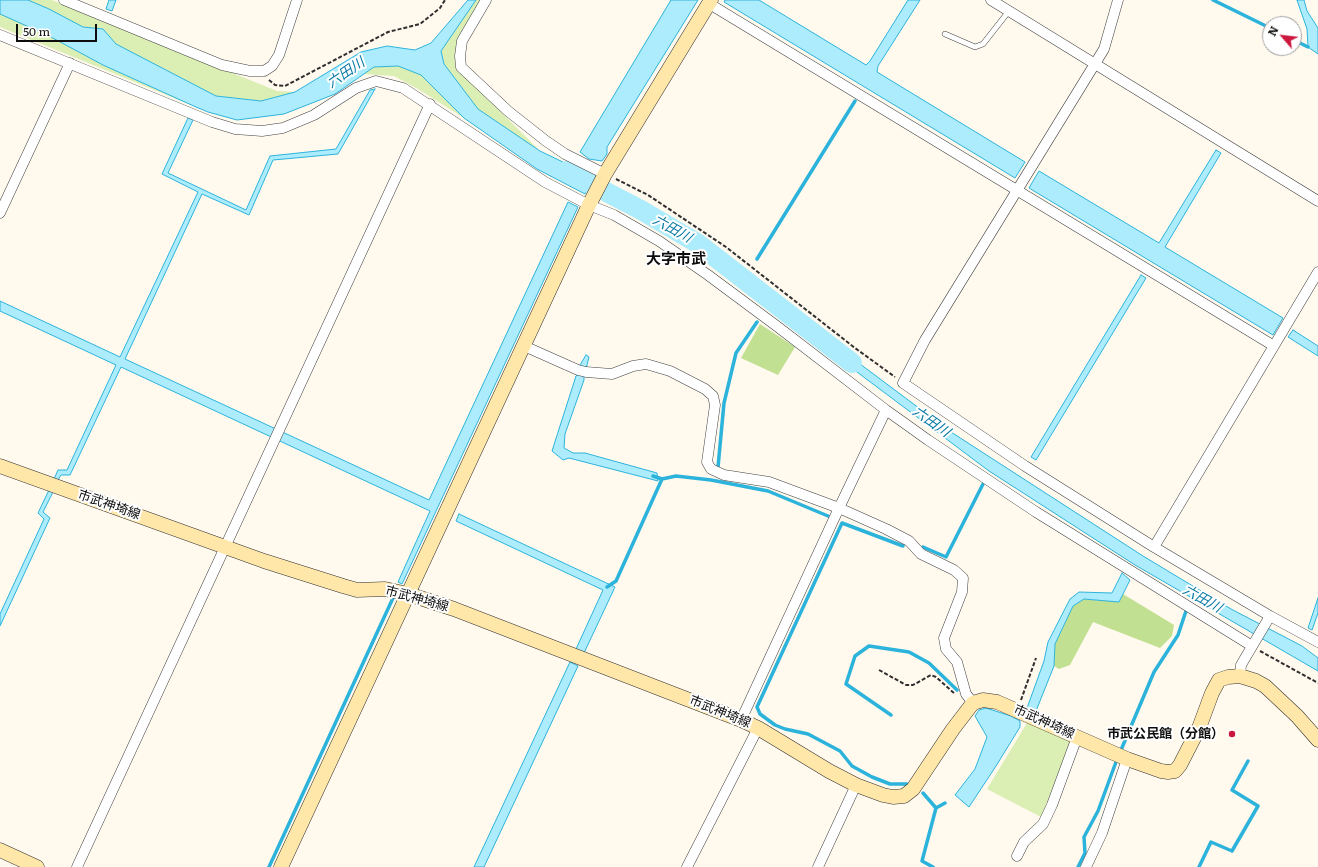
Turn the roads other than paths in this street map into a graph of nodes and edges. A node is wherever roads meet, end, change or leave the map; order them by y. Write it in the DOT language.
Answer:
graph roads {
  1 [pos="64,0"];
  2 [pos="297,0"];
  3 [pos="486,0"];
  4 [pos="991,0"];
  5 [pos="1118,0"];
  6 [pos="709,2"];
  7 [pos="1009,10"];
  8 [pos="945,34"];
  9 [pos="0,35"];
  10 [pos="70,63"];
  11 [pos="1096,64"];
  12 [pos="430,104"];
  13 [pos="606,174"];
  14 [pos="1017,191"];
  15 [pos="1318,201"];
  16 [pos="589,205"];
  17 [pos="0,213"];
  18 [pos="1318,272"];
  19 [pos="524,346"];
  20 [pos="1274,346"];
  21 [pos="886,410"];
  22 [pos="0,466"];
  23 [pos="838,508"];
  24 [pos="224,546"];
  25 [pos="1154,547"];
  26 [pos="408,594"];
  27 [pos="1270,616"];
  28 [pos="1318,642"];
  29 [pos="1252,646"];
  30 [pos="1240,676"];
  31 [pos="969,698"];
  32 [pos="741,720"];
  33 [pos="758,728"];
  34 [pos="1077,737"];
  35 [pos="1318,740"];
  36 [pos="1127,759"];
  37 [pos="856,785"];
  38 [pos="0,850"];
  39 [pos="1017,856"];
  40 [pos="37,867"];
  41 [pos="76,867"];
  42 [pos="281,867"];
  43 [pos="687,867"];
  44 [pos="818,867"];
  45 [pos="1086,867"];
  1 -- 2 [label="street"];
  3 -- 13 [label="street"];
  4 -- 7 [label="street"];
  5 -- 11 [label="street"];
  6 -- 13 [label="main road"];
  6 -- 14 [label="street"];
  7 -- 8 [label="lane"];
  7 -- 11 [label="street"];
  9 -- 10 [label="street"];
  10 -- 12 [label="street"];
  10 -- 17 [label="street"];
  11 -- 14 [label="street"];
  11 -- 15 [label="street"];
  12 -- 16 [label="street"];
  12 -- 24 [label="street"];
  13 -- 16 [label="main road"];
  14 -- 20 [label="street"];
  14 -- 25 [label="street"];
  16 -- 19 [label="main road"];
  16 -- 21 [label="street"];
  18 -- 20 [label="street"];
  19 -- 23 [label="street"];
  19 -- 26 [label="main road"];
  20 -- 25 [label="street"];
  21 -- 23 [label="street"];
  21 -- 29 [label="street"];
  22 -- 24 [label="main road, 市武神埼線"];
  23 -- 31 [label="street"];
  23 -- 32 [label="street"];
  24 -- 26 [label="main road, 市武神埼線"];
  24 -- 41 [label="street"];
  25 -- 27 [label="street"];
  26 -- 32 [label="main road, 市武神埼線"];
  26 -- 42 [label="main road"];
  27 -- 28 [label="street"];
  27 -- 29 [label="street"];
  29 -- 30 [label="street"];
  30 -- 35 [label="main road, 市武神埼線"];
  30 -- 36 [label="main road, 市武神埼線"];
  31 -- 34 [label="main road, 市武神埼線"];
  31 -- 37 [label="main road, 市武神埼線"];
  32 -- 33 [label="main road, 市武神埼線"];
  33 -- 37 [label="main road, 市武神埼線"];
  33 -- 43 [label="street"];
  34 -- 36 [label="main road, 市武神埼線"];
  34 -- 39 [label="street"];
  36 -- 45 [label="street"];
  37 -- 44 [label="street"];
  38 -- 40 [label="main road"];
}
